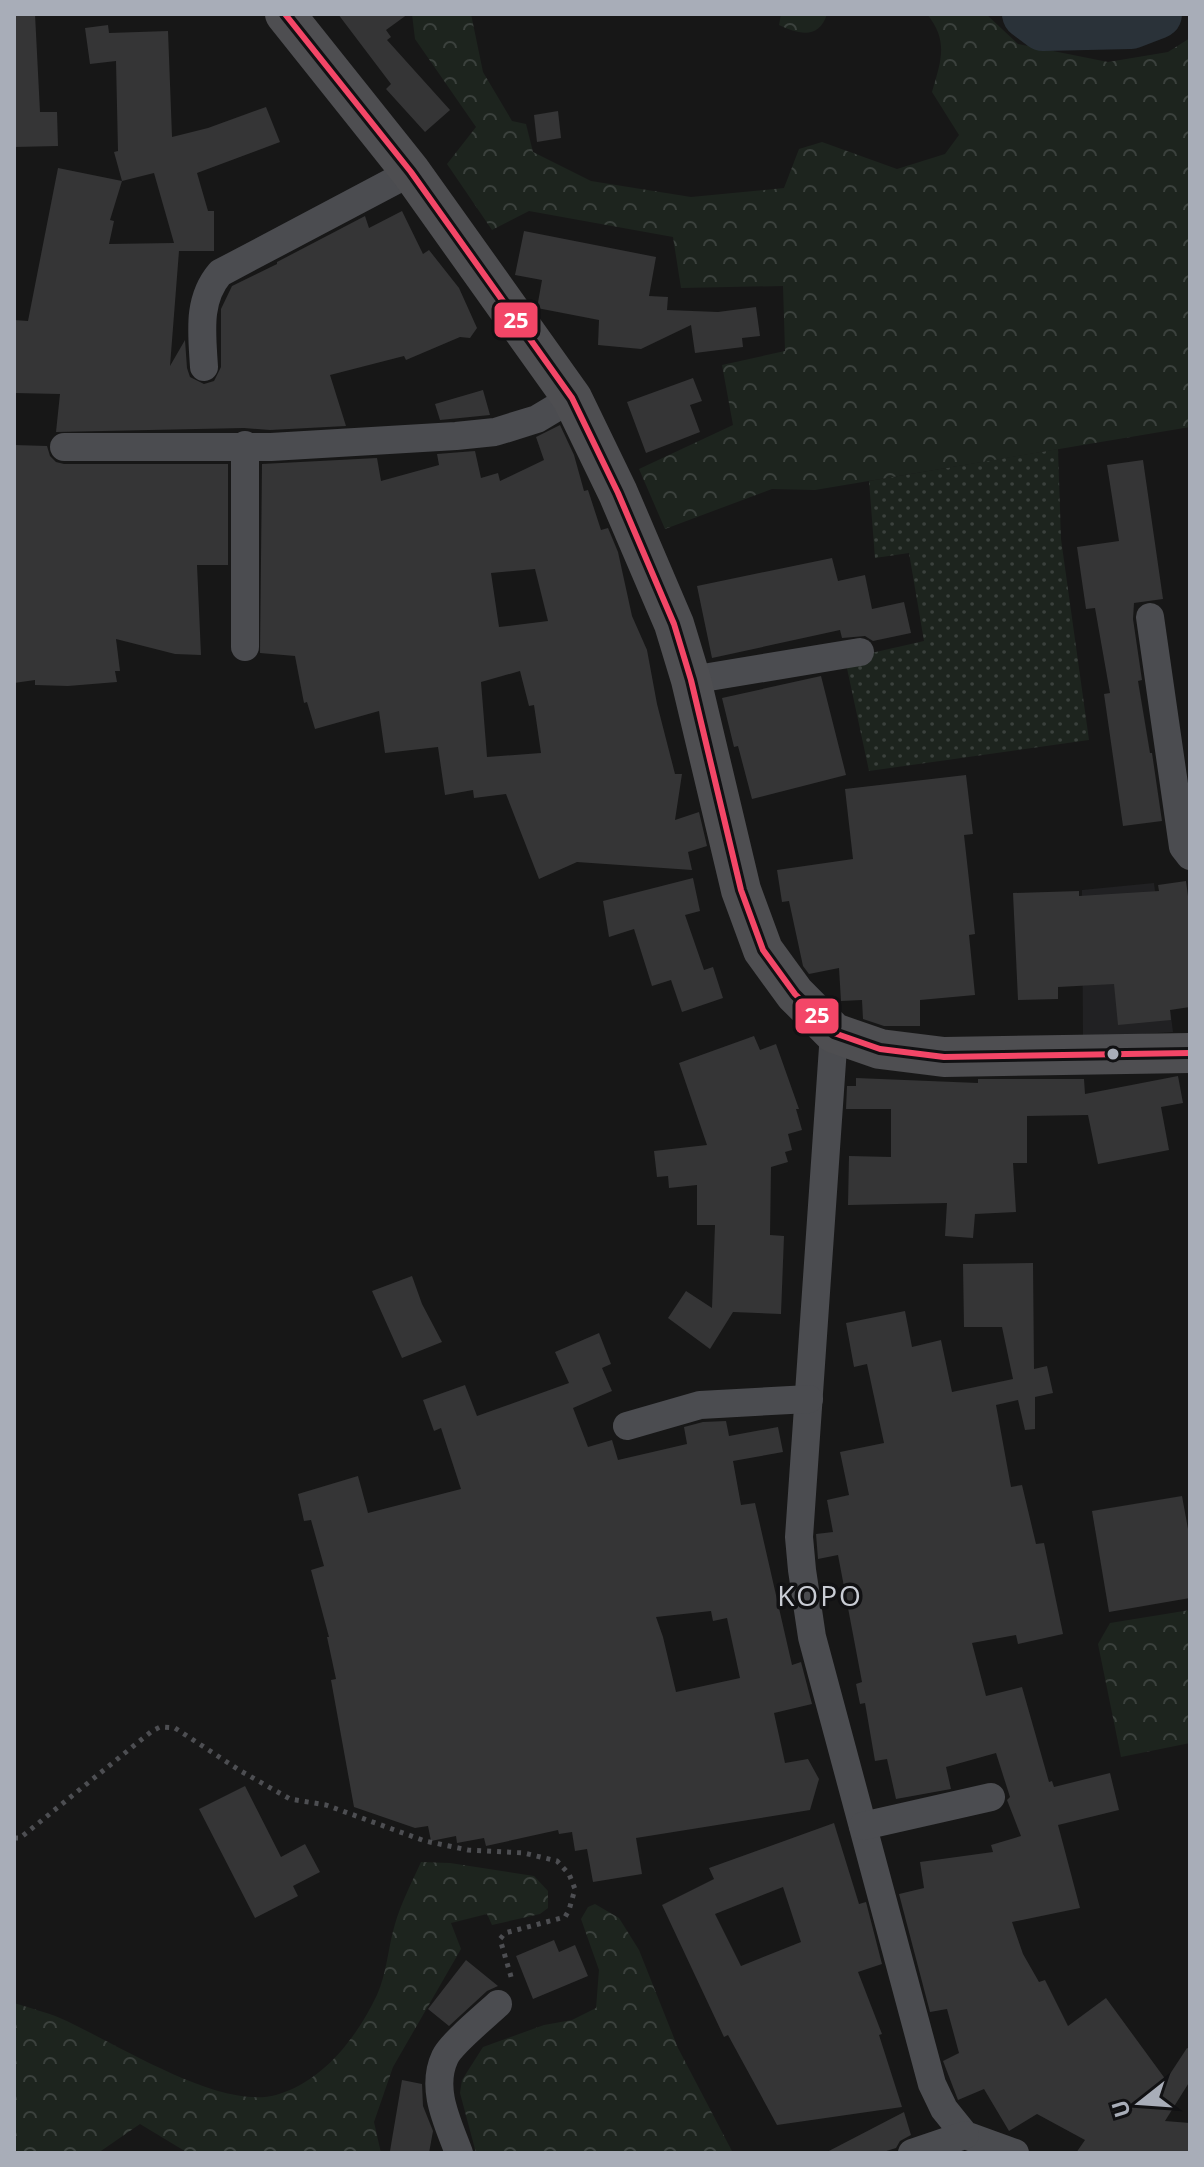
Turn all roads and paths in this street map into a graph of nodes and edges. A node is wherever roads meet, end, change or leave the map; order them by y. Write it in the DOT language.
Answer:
graph roads {
  1 [pos="285,14"];
  2 [pos="411,172"];
  3 [pos="204,367"];
  4 [pos="572,398"];
  5 [pos="245,445"];
  6 [pos="64,447"];
  7 [pos="1150,617"];
  8 [pos="245,647"];
  9 [pos="860,652"];
  10 [pos="691,680"];
  11 [pos="1190,856"];
  12 [pos="834,1033"];
  13 [pos="1190,1053"];
  14 [pos="809,1399"];
  15 [pos="627,1426"];
  16 [pos="991,1797"];
  17 [pos="863,1826"];
  18 [pos="14,1838"];
  19 [pos="498,2004"];
  20 [pos="965,2135"];
  21 [pos="459,2153"];
  22 [pos="912,2153"];
  23 [pos="1015,2153"];
  1 -- 2 [label="highway"];
  2 -- 3 [label="street"];
  2 -- 4 [label="highway"];
  4 -- 5 [label="street"];
  4 -- 10 [label="highway"];
  5 -- 6 [label="street"];
  5 -- 8 [label="street"];
  7 -- 11 [label="street"];
  9 -- 10 [label="street"];
  10 -- 12 [label="highway"];
  12 -- 13 [label="highway"];
  12 -- 14 [label="street"];
  14 -- 15 [label="street"];
  14 -- 17 [label="street"];
  16 -- 17 [label="street"];
  17 -- 20 [label="street"];
  18 -- 19 [label="path"];
  19 -- 21 [label="street"];
  20 -- 22 [label="street"];
  20 -- 23 [label="street"];
}
